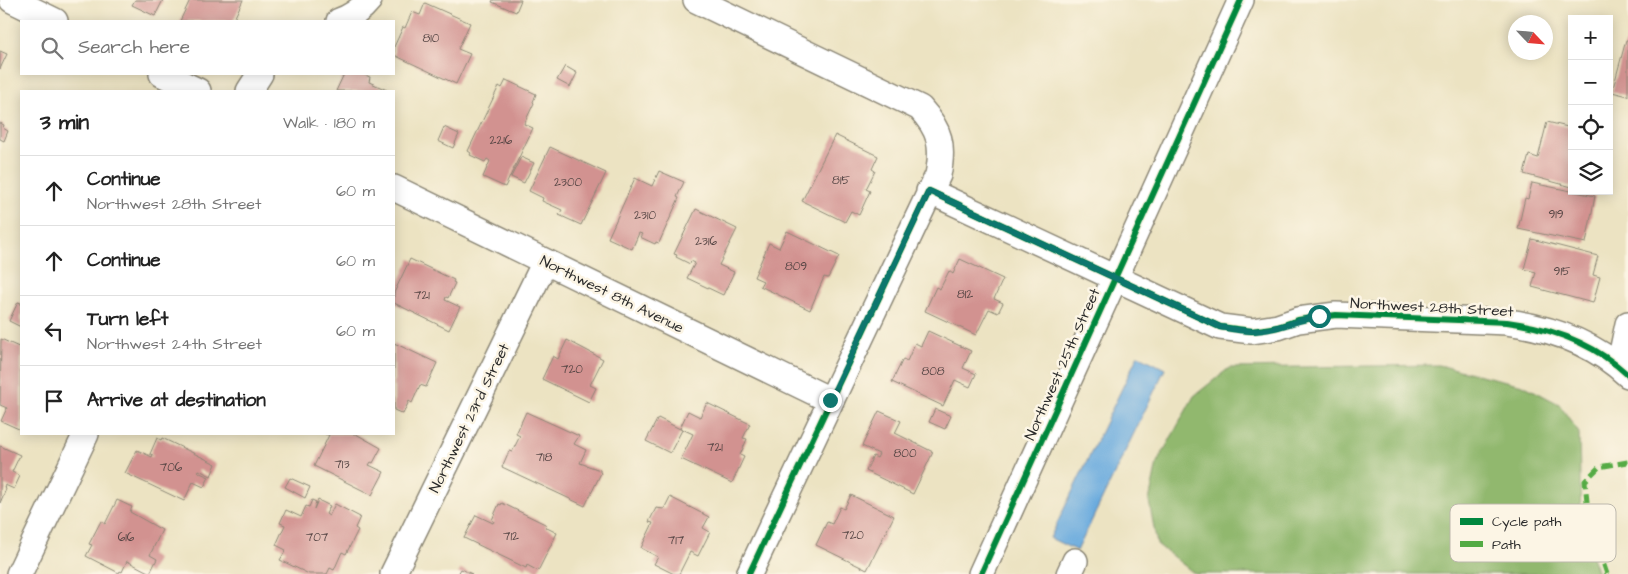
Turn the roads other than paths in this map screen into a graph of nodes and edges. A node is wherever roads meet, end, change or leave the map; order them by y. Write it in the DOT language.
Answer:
graph roads {
  1 [pos="12,0"];
  2 [pos="369,0"];
  3 [pos="696,0"];
  4 [pos="1242,0"];
  5 [pos="53,20"];
  6 [pos="342,20"];
  7 [pos="164,75"];
  8 [pos="259,75"];
  9 [pos="196,90"];
  10 [pos="250,90"];
  11 [pos="395,188"];
  12 [pos="929,191"];
  13 [pos="545,262"];
  14 [pos="1115,277"];
  15 [pos="1628,324"];
  16 [pos="1624,371"];
  17 [pos="830,400"];
  18 [pos="86,435"];
  19 [pos="19,574"];
  20 [pos="393,574"];
  21 [pos="749,574"];
  22 [pos="981,574"];
  1 -- 5 [label="street"];
  2 -- 6 [label="street"];
  3 -- 12 [label="street"];
  4 -- 14 [label="street, Northwest 25th Street"];
  7 -- 9 [label="street"];
  8 -- 10 [label="street"];
  11 -- 13 [label="street, Northwest 8th Avenue"];
  12 -- 14 [label="street, Northwest 28th Street"];
  12 -- 17 [label="street"];
  13 -- 17 [label="street, Northwest 8th Avenue"];
  13 -- 20 [label="street, Northwest 23rd Street"];
  14 -- 16 [label="street, Northwest 28th Street"];
  14 -- 22 [label="street, Northwest 25th Street"];
  15 -- 16 [label="street"];
  17 -- 21 [label="street"];
  18 -- 19 [label="street"];
}
